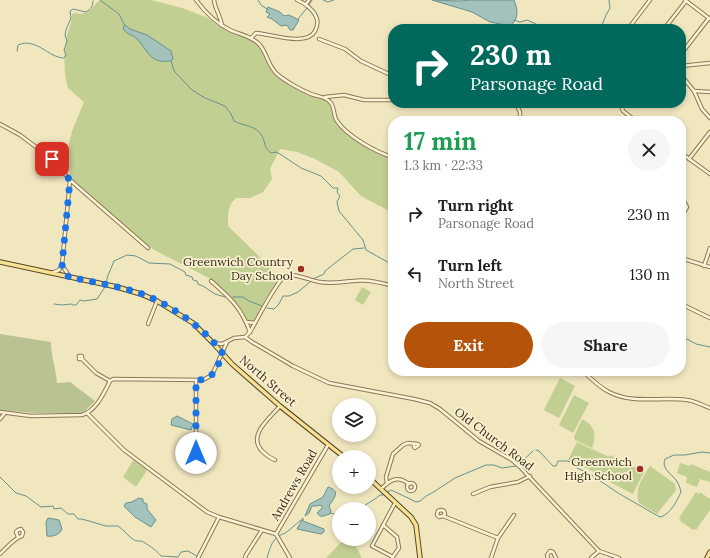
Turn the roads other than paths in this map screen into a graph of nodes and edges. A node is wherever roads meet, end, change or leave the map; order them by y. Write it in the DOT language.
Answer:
graph roads {
  1 [pos="196,0"];
  2 [pos="214,0"];
  3 [pos="297,0"];
  4 [pos="309,0"];
  5 [pos="650,0"];
  6 [pos="685,0"];
  7 [pos="306,4"];
  8 [pos="709,19"];
  9 [pos="632,24"];
  10 [pos="668,24"];
  11 [pos="222,26"];
  12 [pos="251,38"];
  13 [pos="319,39"];
  14 [pos="686,48"];
  15 [pos="710,62"];
  16 [pos="686,65"];
  17 [pos="388,74"];
  18 [pos="686,81"];
  19 [pos="694,91"];
  20 [pos="710,92"];
  21 [pos="336,96"];
  22 [pos="325,97"];
  23 [pos="388,100"];
  24 [pos="332,104"];
  25 [pos="622,108"];
  26 [pos="630,116"];
  27 [pos="710,118"];
  28 [pos="0,124"];
  29 [pos="710,132"];
  30 [pos="388,156"];
  31 [pos="686,157"];
  32 [pos="689,159"];
  33 [pos="710,174"];
  34 [pos="70,180"];
  35 [pos="148,248"];
  36 [pos="710,248"];
  37 [pos="686,260"];
  38 [pos="0,262"];
  39 [pos="62,265"];
  40 [pos="704,266"];
  41 [pos="710,267"];
  42 [pos="52,273"];
  43 [pos="69,277"];
  44 [pos="211,281"];
  45 [pos="388,284"];
  46 [pos="157,301"];
  47 [pos="686,306"];
  48 [pos="710,318"];
  49 [pos="246,322"];
  50 [pos="255,323"];
  51 [pos="148,324"];
  52 [pos="250,332"];
  53 [pos="246,337"];
  54 [pos="227,342"];
  55 [pos="214,343"];
  56 [pos="223,354"];
  57 [pos="82,359"];
  58 [pos="588,376"];
  59 [pos="196,380"];
  60 [pos="110,381"];
  61 [pos="280,406"];
  62 [pos="710,408"];
  63 [pos="0,412"];
  64 [pos="6,413"];
  65 [pos="87,413"];
  66 [pos="0,419"];
  67 [pos="414,444"];
  68 [pos="328,445"];
  69 [pos="335,450"];
  70 [pos="196,453"];
  71 [pos="275,460"];
  72 [pos="530,476"];
  73 [pos="387,483"];
  74 [pos="376,484"];
  75 [pos="409,484"];
  76 [pos="381,489"];
  77 [pos="473,494"];
  78 [pos="395,503"];
  79 [pos="514,515"];
  80 [pos="443,516"];
  81 [pos="220,518"];
  82 [pos="383,525"];
  83 [pos="262,530"];
  84 [pos="277,536"];
  85 [pos="18,537"];
  86 [pos="498,538"];
  87 [pos="599,551"];
  88 [pos="710,552"];
  89 [pos="0,554"];
  90 [pos="393,557"];
  91 [pos="198,558"];
  92 [pos="245,558"];
  93 [pos="290,558"];
  94 [pos="420,558"];
  95 [pos="491,558"];
  96 [pos="548,558"];
  97 [pos="555,558"];
  98 [pos="591,558"];
  99 [pos="619,558"];
  100 [pos="707,558"];
  1 -- 11 [label="street"];
  2 -- 11 [label="street"];
  3 -- 7 [label="street"];
  4 -- 7 [label="street"];
  5 -- 9 [label="street"];
  6 -- 8 [label="street"];
  6 -- 10 [label="street"];
  7 -- 12 [label="street"];
  8 -- 14 [label="street"];
  11 -- 12 [label="street"];
  12 -- 22 [label="street"];
  13 -- 17 [label="street"];
  15 -- 16 [label="street"];
  18 -- 19 [label="street"];
  19 -- 20 [label="street"];
  19 -- 27 [label="street"];
  21 -- 22 [label="street"];
  21 -- 23 [label="street"];
  21 -- 24 [label="street"];
  22 -- 24 [label="street"];
  24 -- 30 [label="street"];
  25 -- 26 [label="street"];
  28 -- 34 [label="street"];
  29 -- 32 [label="street"];
  31 -- 32 [label="street"];
  32 -- 33 [label="street"];
  34 -- 35 [label="street"];
  34 -- 39 [label="street"];
  36 -- 40 [label="street"];
  37 -- 40 [label="street"];
  38 -- 42 [label="main road, North Street"];
  39 -- 42 [label="street"];
  39 -- 43 [label="street"];
  40 -- 41 [label="street"];
  42 -- 43 [label="main road, North Street"];
  43 -- 46 [label="main road, North Street"];
  44 -- 49 [label="street"];
  45 -- 50 [label="street"];
  46 -- 51 [label="street"];
  46 -- 55 [label="main road, North Street"];
  47 -- 48 [label="street"];
  49 -- 50 [label="street"];
  49 -- 52 [label="street"];
  50 -- 52 [label="street"];
  52 -- 53 [label="street"];
  53 -- 54 [label="street"];
  53 -- 72 [label="street, Old Church Road"];
  54 -- 55 [label="street"];
  54 -- 56 [label="street"];
  55 -- 56 [label="main road, North Street"];
  56 -- 59 [label="street"];
  56 -- 61 [label="main road, North Street"];
  57 -- 60 [label="street"];
  58 -- 62 [label="street"];
  59 -- 60 [label="street"];
  59 -- 70 [label="street"];
  60 -- 65 [label="street"];
  61 -- 68 [label="main road, North Street"];
  61 -- 71 [label="street"];
  63 -- 64 [label="street"];
  64 -- 65 [label="street"];
  64 -- 66 [label="street"];
  65 -- 81 [label="street"];
  67 -- 73 [label="street"];
  68 -- 69 [label="main road, North Street"];
  68 -- 84 [label="street, Andrews Road"];
  72 -- 77 [label="street"];
  72 -- 87 [label="street, Old Church Road"];
  73 -- 75 [label="street"];
  73 -- 76 [label="street"];
  74 -- 76 [label="main road"];
  76 -- 78 [label="main road"];
  78 -- 82 [label="street"];
  78 -- 94 [label="main road"];
  79 -- 86 [label="street"];
  80 -- 86 [label="street"];
  81 -- 83 [label="street"];
  81 -- 91 [label="street"];
  82 -- 90 [label="street"];
  82 -- 90 [label="street"];
  83 -- 84 [label="street"];
  83 -- 92 [label="street"];
  84 -- 93 [label="street"];
  85 -- 89 [label="street"];
  86 -- 95 [label="street"];
  87 -- 98 [label="street"];
  87 -- 99 [label="street, Old Church Road"];
  88 -- 100 [label="main road"];
  96 -- 97 [label="street"];
}
